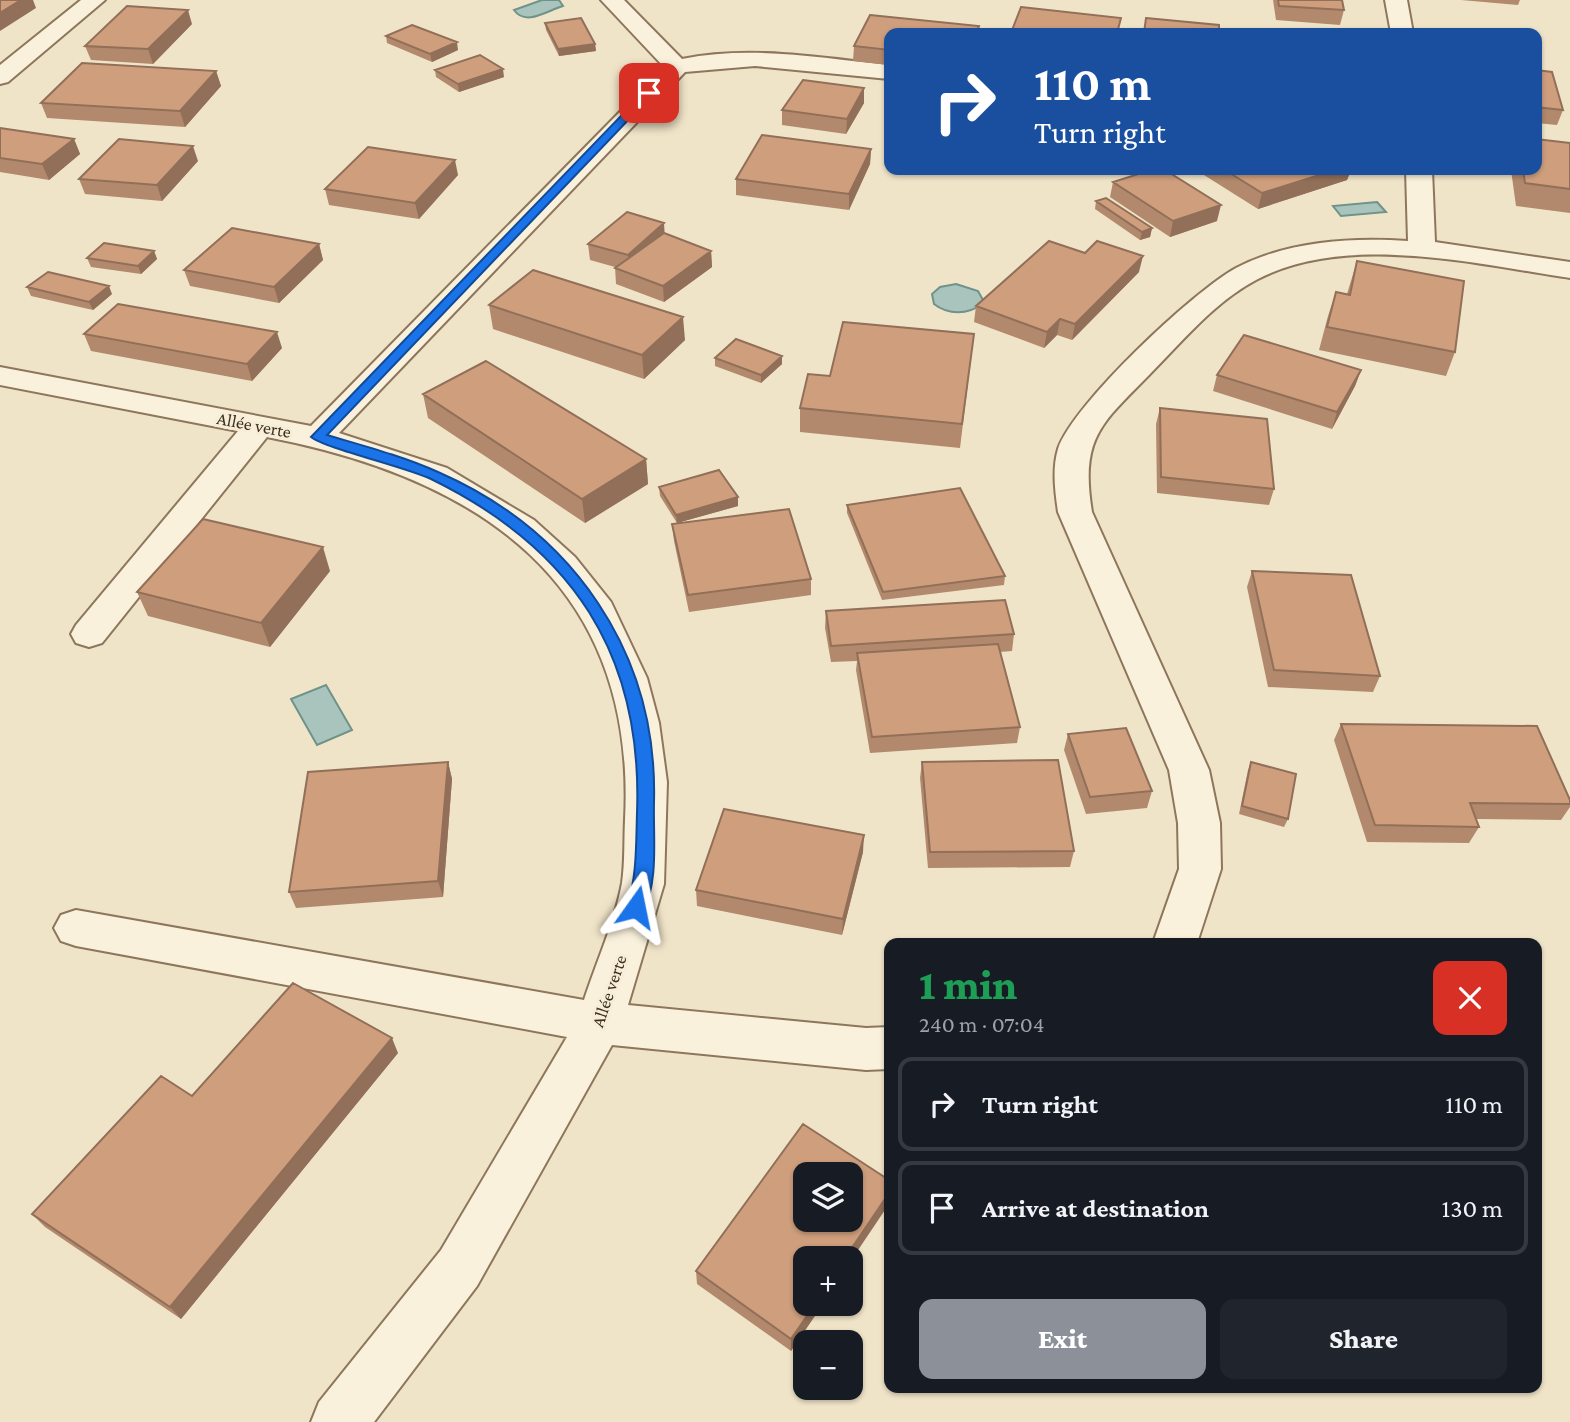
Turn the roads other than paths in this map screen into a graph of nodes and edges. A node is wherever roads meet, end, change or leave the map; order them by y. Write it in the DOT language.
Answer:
graph roads {
  1 [pos="94,0"];
  2 [pos="612,0"];
  3 [pos="1396,0"];
  4 [pos="1401,28"];
  5 [pos="677,67"];
  6 [pos="884,72"];
  7 [pos="0,77"];
  8 [pos="1419,175"];
  9 [pos="1422,250"];
  10 [pos="1570,271"];
  11 [pos="0,376"];
  12 [pos="259,426"];
  13 [pos="318,437"];
  14 [pos="89,634"];
  15 [pos="76,928"];
  16 [pos="1177,938"];
  17 [pos="600,1023"];
  18 [pos="884,1048"];
  19 [pos="339,1422"];
  1 -- 7 [label="street"];
  2 -- 5 [label="street"];
  3 -- 4 [label="street"];
  5 -- 6 [label="street"];
  5 -- 13 [label="street"];
  8 -- 9 [label="street"];
  9 -- 10 [label="street"];
  9 -- 16 [label="street"];
  11 -- 12 [label="street, Allée verte"];
  12 -- 13 [label="street, Allée verte"];
  12 -- 14 [label="street"];
  13 -- 17 [label="street, Allée verte"];
  15 -- 17 [label="street"];
  17 -- 18 [label="street"];
  17 -- 19 [label="street, Allée verte"];
}
